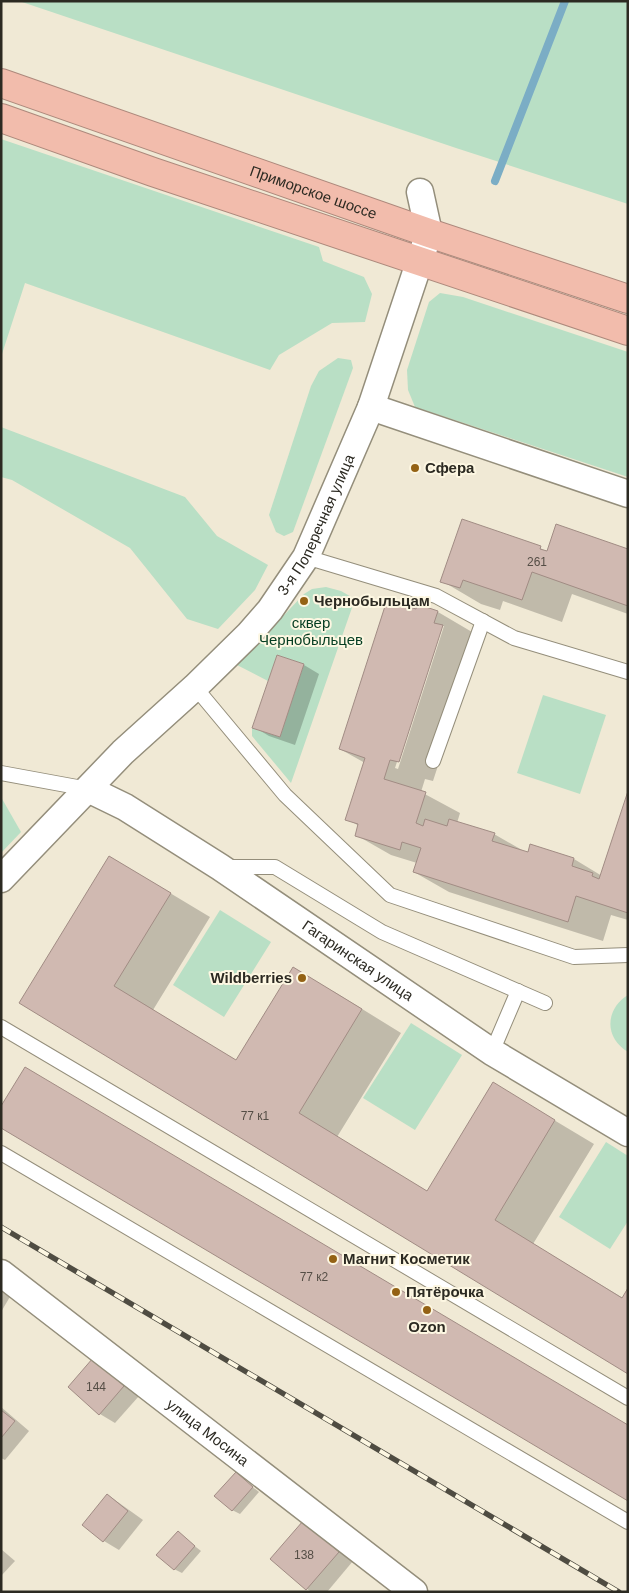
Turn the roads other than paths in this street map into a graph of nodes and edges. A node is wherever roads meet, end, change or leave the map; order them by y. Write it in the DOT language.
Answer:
graph roads {
  1 [pos="1,82"];
  2 [pos="1,118"];
  3 [pos="420,192"];
  4 [pos="429,233"];
  5 [pos="420,262"];
  6 [pos="628,299"];
  7 [pos="628,331"];
  8 [pos="371,407"];
  9 [pos="628,494"];
  10 [pos="306,557"];
  11 [pos="483,621"];
  12 [pos="628,672"];
  13 [pos="195,687"];
  14 [pos="433,761"];
  15 [pos="1,773"];
  16 [pos="88,789"];
  17 [pos="220,867"];
  18 [pos="1,879"];
  19 [pos="628,954"];
  20 [pos="518,991"];
  21 [pos="545,1003"];
  22 [pos="1,1027"];
  23 [pos="492,1052"];
  24 [pos="628,1133"];
  25 [pos="1,1152"];
  26 [pos="1,1273"];
  27 [pos="628,1398"];
  28 [pos="628,1522"];
  29 [pos="414,1592"];
  1 -- 4 [label="highway, Приморское шоссе"];
  2 -- 5 [label="highway"];
  3 -- 4 [label="street, 3-я Поперечная улица"];
  4 -- 5 [label="street, 3-я Поперечная улица"];
  4 -- 6 [label="highway, Приморское шоссе"];
  5 -- 7 [label="highway"];
  5 -- 8 [label="street, 3-я Поперечная улица"];
  8 -- 9 [label="street"];
  8 -- 10 [label="street, 3-я Поперечная улица"];
  10 -- 11 [label="lane"];
  10 -- 13 [label="street, 3-я Поперечная улица"];
  11 -- 12 [label="lane"];
  11 -- 14 [label="lane"];
  13 -- 16 [label="street, 3-я Поперечная улица"];
  13 -- 19 [label="lane"];
  15 -- 16 [label="lane"];
  16 -- 17 [label="street, Гагаринская улица"];
  16 -- 18 [label="street, 3-я Поперечная улица"];
  17 -- 20 [label="lane"];
  17 -- 23 [label="street, Гагаринская улица"];
  20 -- 21 [label="lane"];
  20 -- 23 [label="lane"];
  22 -- 27 [label="lane"];
  23 -- 24 [label="street, Гагаринская улица"];
  25 -- 28 [label="lane"];
  26 -- 29 [label="street, улица Мосина"];
}
